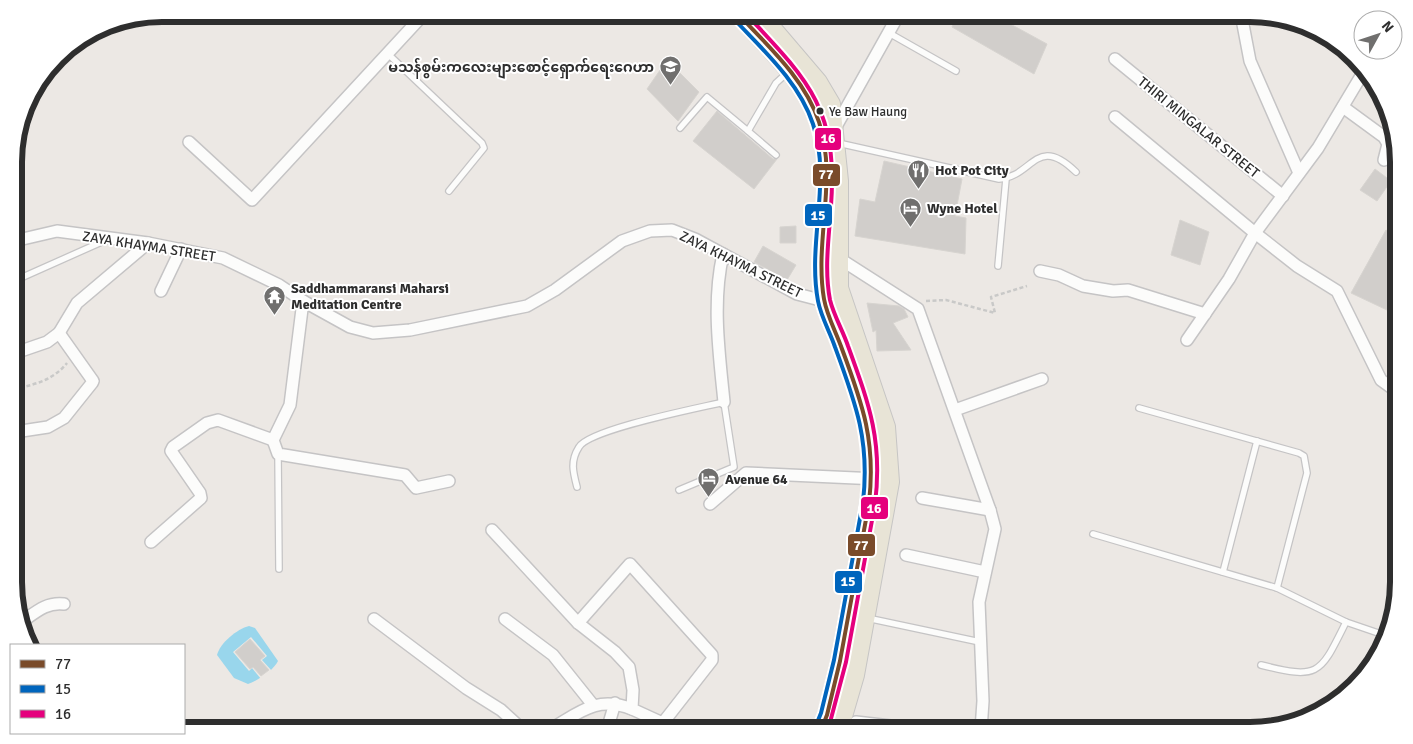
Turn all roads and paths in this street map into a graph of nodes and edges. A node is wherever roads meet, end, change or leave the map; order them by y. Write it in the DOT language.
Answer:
graph roads {
  1 [pos="416,23"];
  2 [pos="749,23"];
  3 [pos="764,23"];
  4 [pos="894,23"];
  5 [pos="1243,23"];
  6 [pos="889,33"];
  7 [pos="775,44"];
  8 [pos="388,54"];
  9 [pos="1115,58"];
  10 [pos="956,71"];
  11 [pos="789,72"];
  12 [pos="1361,76"];
  13 [pos="1343,107"];
  14 [pos="1115,117"];
  15 [pos="680,128"];
  16 [pos="748,131"];
  17 [pos="831,136"];
  18 [pos="189,142"];
  19 [pos="776,155"];
  20 [pos="1384,160"];
  21 [pos="1076,172"];
  22 [pos="1298,173"];
  23 [pos="1006,178"];
  24 [pos="449,191"];
  25 [pos="1283,196"];
  26 [pos="1255,232"];
  27 [pos="110,238"];
  28 [pos="23,239"];
  29 [pos="148,242"];
  30 [pos="181,249"];
  31 [pos="722,254"];
  32 [pos="837,257"];
  33 [pos="998,266"];
  34 [pos="1040,271"];
  35 [pos="23,277"];
  36 [pos="1027,286"];
  37 [pos="161,291"];
  38 [pos="833,300"];
  39 [pos="304,301"];
  40 [pos="915,305"];
  41 [pos="1205,314"];
  42 [pos="59,333"];
  43 [pos="1188,340"];
  44 [pos="23,351"];
  45 [pos="74,354"];
  46 [pos="1042,379"];
  47 [pos="1390,386"];
  48 [pos="23,387"];
  49 [pos="724,402"];
  50 [pos="1139,408"];
  51 [pos="955,410"];
  52 [pos="23,431"];
  53 [pos="273,440"];
  54 [pos="1257,441"];
  55 [pos="278,454"];
  56 [pos="882,479"];
  57 [pos="449,481"];
  58 [pos="577,487"];
  59 [pos="678,490"];
  60 [pos="922,498"];
  61 [pos="710,504"];
  62 [pos="990,510"];
  63 [pos="492,530"];
  64 [pos="1093,534"];
  65 [pos="151,542"];
  66 [pos="906,555"];
  67 [pos="279,569"];
  68 [pos="985,572"];
  69 [pos="1223,572"];
  70 [pos="1277,588"];
  71 [pos="64,604"];
  72 [pos="27,617"];
  73 [pos="374,619"];
  74 [pos="505,619"];
  75 [pos="1346,622"];
  76 [pos="578,623"];
  77 [pos="858,624"];
  78 [pos="1380,634"];
  79 [pos="980,642"];
  80 [pos="1261,666"];
  81 [pos="615,703"];
  82 [pos="593,705"];
  83 [pos="632,710"];
  84 [pos="824,721"];
  85 [pos="842,721"];
  86 [pos="982,721"];
  87 [pos="514,722"];
  88 [pos="564,722"];
  89 [pos="610,722"];
  90 [pos="657,722"];
  91 [pos="664,722"];
  1 -- 8 [label="street"];
  2 -- 7 [label="main road"];
  3 -- 7 [label="main road"];
  4 -- 6 [label="street"];
  5 -- 22 [label="street"];
  6 -- 10 [label="lane"];
  6 -- 17 [label="street"];
  7 -- 11 [label="main road"];
  7 -- 17 [label="main road"];
  8 -- 18 [label="street"];
  8 -- 24 [label="lane"];
  9 -- 25 [label="street, THIRI MINGALAR STREET"];
  11 -- 16 [label="lane"];
  11 -- 17 [label="main road"];
  12 -- 13 [label="street"];
  13 -- 20 [label="street"];
  13 -- 22 [label="street"];
  14 -- 26 [label="street"];
  15 -- 16 [label="lane"];
  16 -- 19 [label="lane"];
  17 -- 23 [label="lane"];
  17 -- 32 [label="main road"];
  17 -- 38 [label="main road"];
  21 -- 23 [label="lane"];
  22 -- 25 [label="street"];
  23 -- 33 [label="lane"];
  25 -- 26 [label="street"];
  26 -- 41 [label="street"];
  26 -- 47 [label="street"];
  27 -- 28 [label="street, ZAYA KHAYMA STREET"];
  27 -- 29 [label="street, ZAYA KHAYMA STREET"];
  27 -- 35 [label="lane"];
  29 -- 30 [label="street, ZAYA KHAYMA STREET"];
  29 -- 42 [label="street"];
  30 -- 37 [label="street"];
  30 -- 39 [label="street, ZAYA KHAYMA STREET"];
  31 -- 38 [label="street, ZAYA KHAYMA STREET"];
  31 -- 39 [label="street, ZAYA KHAYMA STREET"];
  31 -- 49 [label="street"];
  32 -- 38 [label="main road"];
  32 -- 40 [label="street"];
  34 -- 41 [label="street"];
  36 -- 40 [label="path"];
  38 -- 56 [label="main road"];
  39 -- 53 [label="street"];
  40 -- 51 [label="street"];
  41 -- 43 [label="street"];
  42 -- 44 [label="street"];
  42 -- 45 [label="street"];
  45 -- 48 [label="path"];
  45 -- 52 [label="street"];
  46 -- 51 [label="street"];
  49 -- 58 [label="lane"];
  49 -- 59 [label="lane"];
  50 -- 54 [label="lane"];
  51 -- 62 [label="street"];
  53 -- 55 [label="street"];
  53 -- 65 [label="street"];
  54 -- 69 [label="lane"];
  54 -- 70 [label="lane"];
  55 -- 57 [label="street"];
  55 -- 67 [label="lane"];
  56 -- 61 [label="street"];
  56 -- 77 [label="main road"];
  60 -- 62 [label="street"];
  62 -- 68 [label="street"];
  63 -- 76 [label="street"];
  64 -- 69 [label="lane"];
  66 -- 68 [label="street"];
  68 -- 79 [label="street"];
  69 -- 70 [label="lane"];
  70 -- 75 [label="lane"];
  71 -- 72 [label="street"];
  73 -- 87 [label="street"];
  74 -- 82 [label="street"];
  75 -- 78 [label="lane"];
  75 -- 80 [label="lane"];
  76 -- 83 [label="street"];
  76 -- 91 [label="street"];
  77 -- 79 [label="lane"];
  77 -- 84 [label="main road"];
  77 -- 85 [label="main road"];
  79 -- 86 [label="street"];
  81 -- 82 [label="street"];
  81 -- 83 [label="street"];
  81 -- 89 [label="street"];
  82 -- 88 [label="street"];
  83 -- 90 [label="street"];
}
